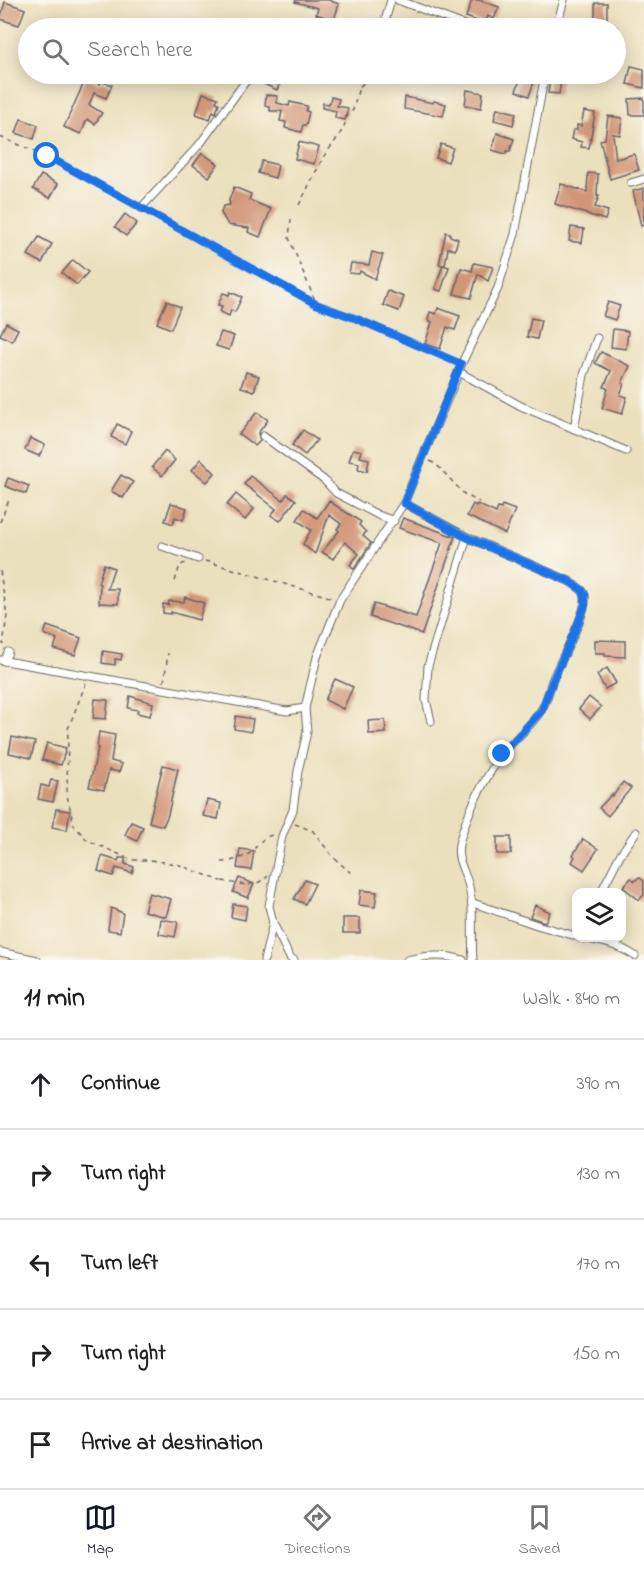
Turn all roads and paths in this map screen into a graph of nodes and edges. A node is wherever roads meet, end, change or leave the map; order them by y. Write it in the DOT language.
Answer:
graph roads {
  1 [pos="391,0"];
  2 [pos="398,0"];
  3 [pos="564,0"];
  4 [pos="386,18"];
  5 [pos="446,18"];
  6 [pos="559,18"];
  7 [pos="244,84"];
  8 [pos="362,84"];
  9 [pos="543,84"];
  10 [pos="0,138"];
  11 [pos="644,179"];
  12 [pos="631,183"];
  13 [pos="299,205"];
  14 [pos="141,208"];
  15 [pos="291,219"];
  16 [pos="316,304"];
  17 [pos="597,338"];
  18 [pos="460,368"];
  19 [pos="574,429"];
  20 [pos="263,436"];
  21 [pos="626,451"];
  22 [pos="423,456"];
  23 [pos="10,497"];
  24 [pos="479,502"];
  25 [pos="404,503"];
  26 [pos="394,521"];
  27 [pos="0,522"];
  28 [pos="466,537"];
  29 [pos="162,546"];
  30 [pos="198,559"];
  31 [pos="0,571"];
  32 [pos="175,581"];
  33 [pos="340,600"];
  34 [pos="8,652"];
  35 [pos="168,653"];
  36 [pos="2,660"];
  37 [pos="89,676"];
  38 [pos="163,689"];
  39 [pos="304,708"];
  40 [pos="430,721"];
  41 [pos="288,822"];
  42 [pos="636,832"];
  43 [pos="282,836"];
  44 [pos="222,862"];
  45 [pos="352,874"];
  46 [pos="274,875"];
  47 [pos="603,888"];
  48 [pos="473,903"];
  49 [pos="273,923"];
  50 [pos="572,935"];
  51 [pos="609,942"];
  52 [pos="0,952"];
  53 [pos="635,956"];
  54 [pos="37,960"];
  55 [pos="264,960"];
  56 [pos="294,960"];
  57 [pos="407,960"];
  58 [pos="463,960"];
  59 [pos="473,960"];
  1 -- 4 [label="street"];
  2 -- 5 [label="street"];
  3 -- 6 [label="street"];
  7 -- 14 [label="street"];
  8 -- 13 [label="path"];
  9 -- 18 [label="street"];
  10 -- 14 [label="path"];
  11 -- 12 [label="street"];
  14 -- 16 [label="path"];
  15 -- 16 [label="path"];
  16 -- 18 [label="path"];
  17 -- 19 [label="street"];
  18 -- 19 [label="street"];
  18 -- 22 [label="street"];
  19 -- 21 [label="street"];
  20 -- 26 [label="street"];
  22 -- 24 [label="path"];
  22 -- 25 [label="street"];
  23 -- 27 [label="path"];
  25 -- 26 [label="street"];
  25 -- 28 [label="street"];
  26 -- 33 [label="street"];
  28 -- 40 [label="street"];
  28 -- 48 [label="street"];
  29 -- 30 [label="street"];
  30 -- 32 [label="path"];
  30 -- 33 [label="path"];
  31 -- 34 [label="path"];
  33 -- 39 [label="street"];
  34 -- 36 [label="street"];
  35 -- 38 [label="path"];
  36 -- 37 [label="street"];
  37 -- 38 [label="street"];
  37 -- 46 [label="path"];
  38 -- 39 [label="street"];
  39 -- 41 [label="street"];
  41 -- 43 [label="street"];
  41 -- 45 [label="path"];
  42 -- 47 [label="street"];
  43 -- 44 [label="path"];
  43 -- 46 [label="street"];
  46 -- 49 [label="street"];
  48 -- 50 [label="street"];
  48 -- 59 [label="street"];
  49 -- 55 [label="street"];
  49 -- 56 [label="street"];
  51 -- 53 [label="street"];
  52 -- 54 [label="street"];
  57 -- 58 [label="street"];
}
